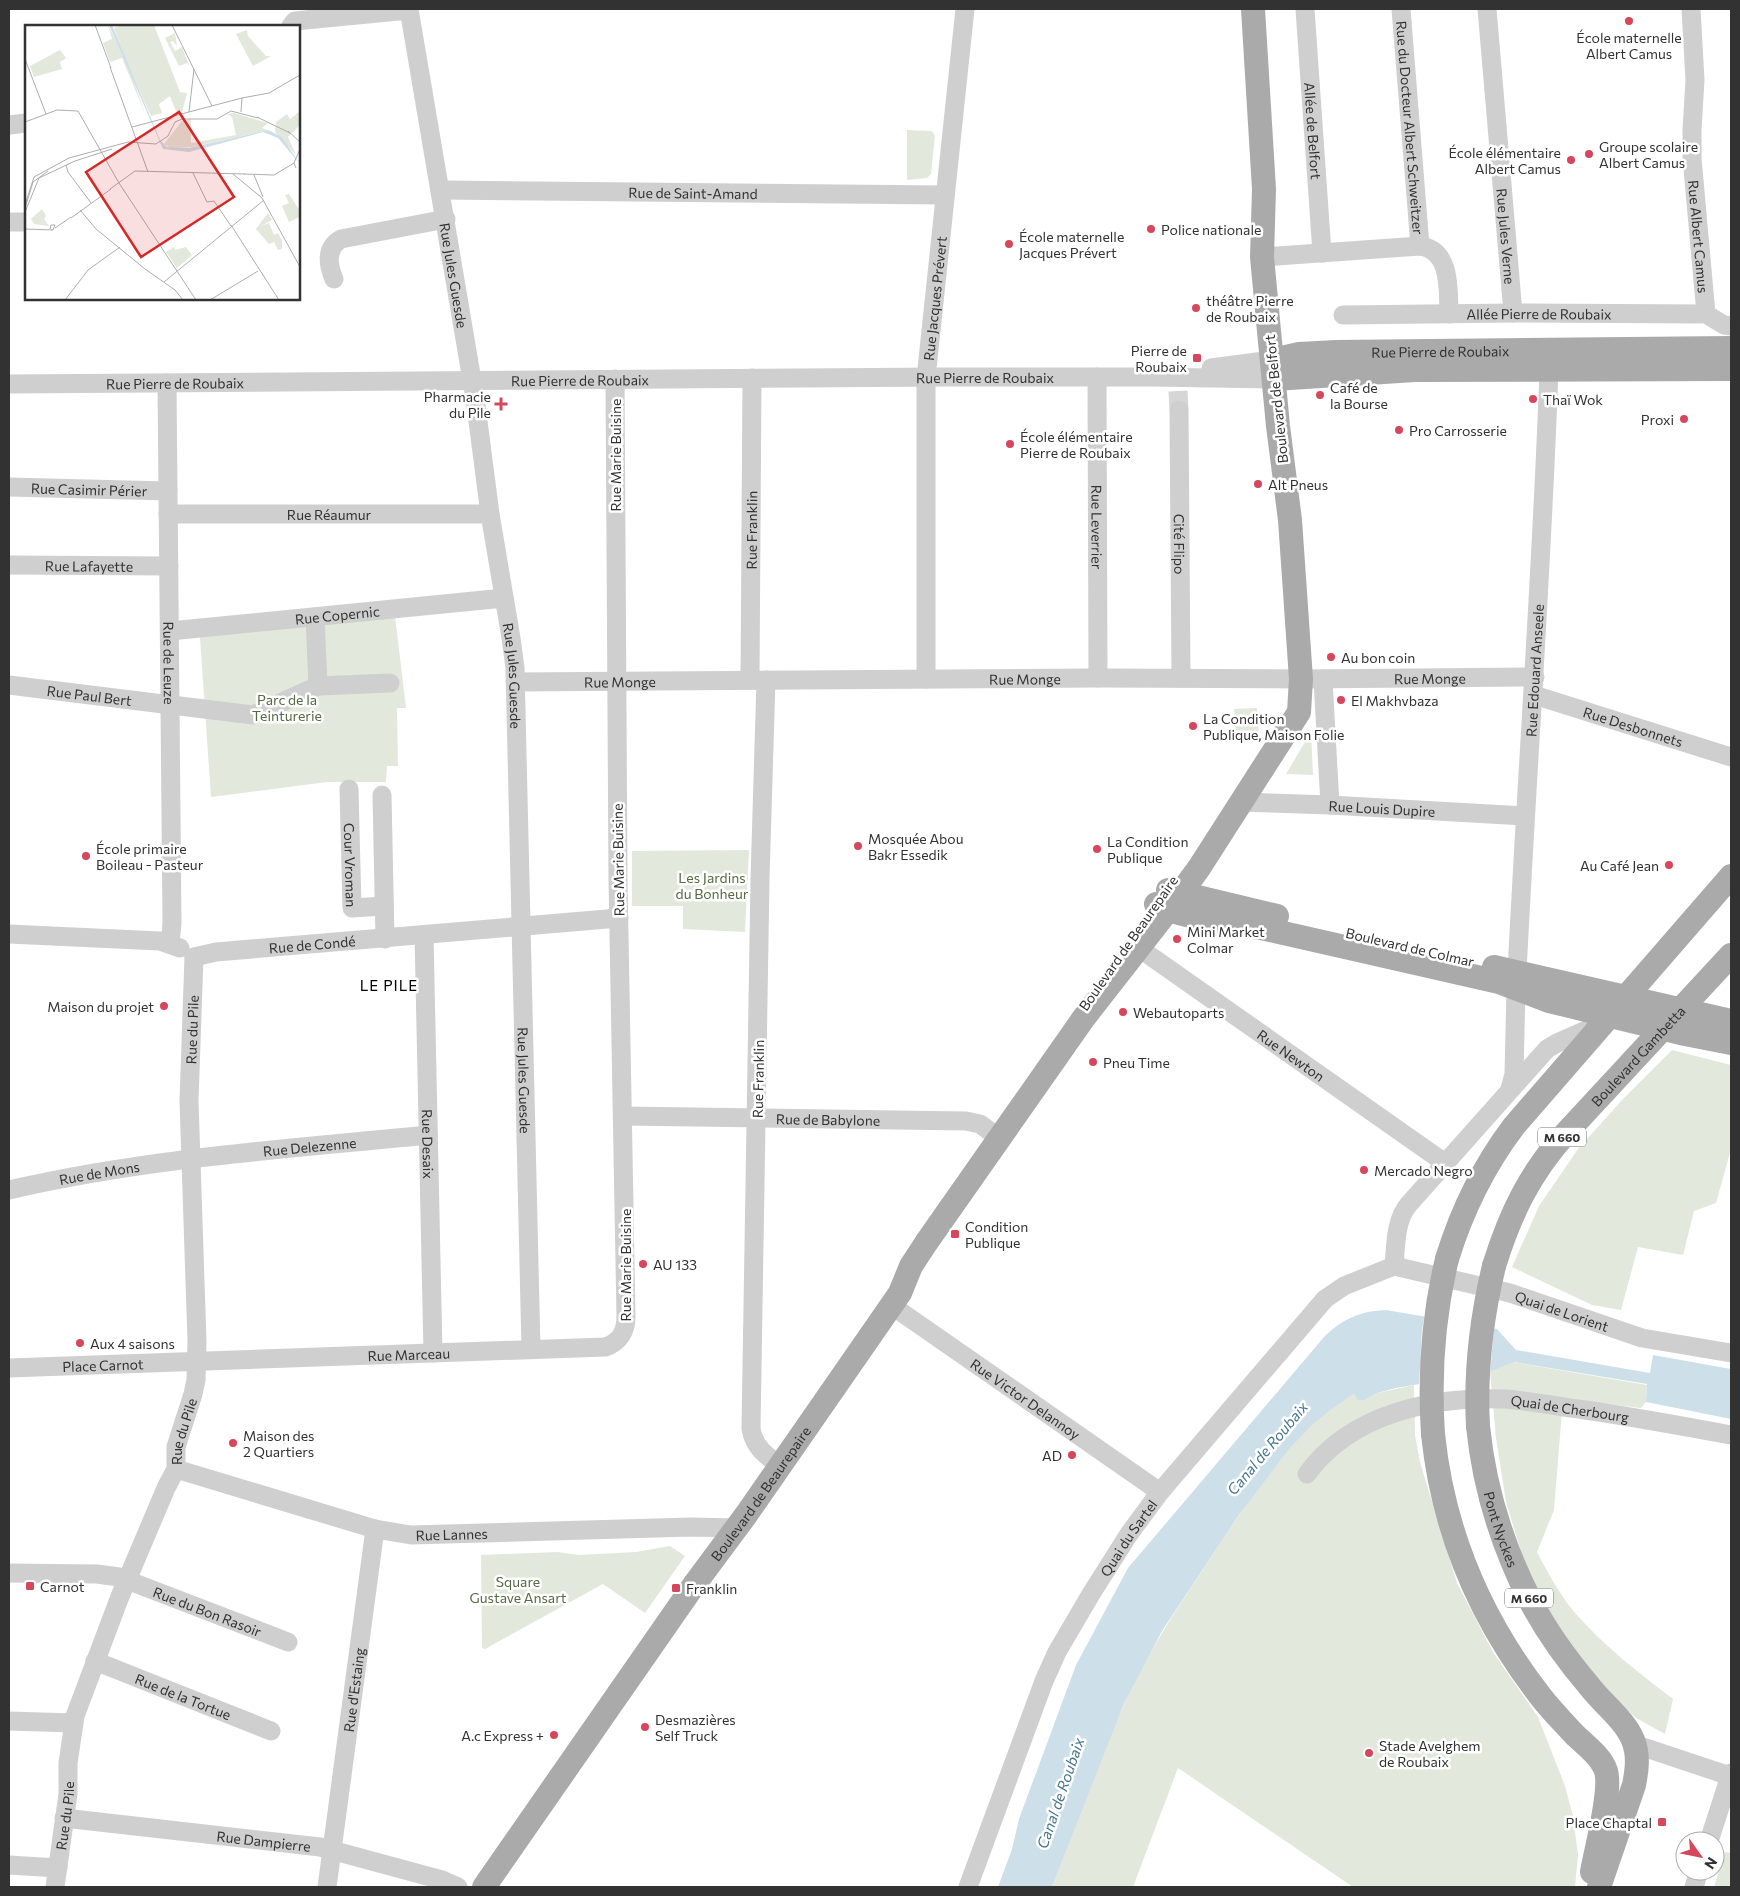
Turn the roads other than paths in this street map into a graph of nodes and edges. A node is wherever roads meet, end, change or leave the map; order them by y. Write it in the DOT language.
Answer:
graph roads {
  1 [pos="409,9"];
  2 [pos="965,9"];
  3 [pos="1253,9"];
  4 [pos="1305,9"];
  5 [pos="1401,9"];
  6 [pos="1487,9"];
  7 [pos="1691,9"];
  8 [pos="292,25"];
  9 [pos="25,122"];
  10 [pos="9,125"];
  11 [pos="441,190"];
  12 [pos="945,195"];
  13 [pos="446,219"];
  14 [pos="9,222"];
  15 [pos="25,222"];
  16 [pos="1420,246"];
  17 [pos="1322,254"];
  18 [pos="1267,257"];
  19 [pos="334,280"];
  20 [pos="1513,313"];
  21 [pos="1449,314"];
  22 [pos="1706,314"];
  23 [pos="1343,315"];
  24 [pos="1731,326"];
  25 [pos="1731,348"];
  26 [pos="1280,368"];
  27 [pos="1549,369"];
  28 [pos="1731,369"];
  29 [pos="1097,377"];
  30 [pos="1151,377"];
  31 [pos="752,378"];
  32 [pos="926,378"];
  33 [pos="615,379"];
  34 [pos="472,380"];
  35 [pos="167,383"];
  36 [pos="9,384"];
  37 [pos="1179,410"];
  38 [pos="9,487"];
  39 [pos="168,491"];
  40 [pos="168,514"];
  41 [pos="490,514"];
  42 [pos="9,565"];
  43 [pos="169,566"];
  44 [pos="504,598"];
  45 [pos="315,617"];
  46 [pos="170,631"];
  47 [pos="1098,678"];
  48 [pos="1181,678"];
  49 [pos="926,679"];
  50 [pos="1312,679"];
  51 [pos="758,680"];
  52 [pos="616,681"];
  53 [pos="515,682"];
  54 [pos="390,683"];
  55 [pos="9,685"];
  56 [pos="318,686"];
  57 [pos="1534,686"];
  58 [pos="170,705"];
  59 [pos="1731,756"];
  60 [pos="349,789"];
  61 [pos="382,794"];
  62 [pos="1240,802"];
  63 [pos="1330,805"];
  64 [pos="1525,816"];
  65 [pos="1731,876"];
  66 [pos="1731,883"];
  67 [pos="1167,899"];
  68 [pos="384,906"];
  69 [pos="619,918"];
  70 [pos="520,927"];
  71 [pos="9,934"];
  72 [pos="424,935"];
  73 [pos="385,939"];
  74 [pos="170,944"];
  75 [pos="1139,948"];
  76 [pos="1731,955"];
  77 [pos="194,957"];
  78 [pos="1517,980"];
  79 [pos="1626,997"];
  80 [pos="1653,1003"];
  81 [pos="1680,1010"];
  82 [pos="1606,1019"];
  83 [pos="1731,1021"];
  84 [pos="1637,1022"];
  85 [pos="1663,1028"];
  86 [pos="1731,1043"];
  87 [pos="1509,1090"];
  88 [pos="1029,1095"];
  89 [pos="623,1116"];
  90 [pos="758,1118"];
  91 [pos="428,1135"];
  92 [pos="999,1138"];
  93 [pos="191,1158"];
  94 [pos="1544,1160"];
  95 [pos="1445,1163"];
  96 [pos="9,1190"];
  97 [pos="1394,1266"];
  98 [pos="1494,1266"];
  99 [pos="891,1305"];
  100 [pos="618,1340"];
  101 [pos="531,1349"];
  102 [pos="433,1353"];
  103 [pos="1731,1353"];
  104 [pos="197,1362"];
  105 [pos="9,1368"];
  106 [pos="1731,1435"];
  107 [pos="781,1466"];
  108 [pos="176,1469"];
  109 [pos="1307,1474"];
  110 [pos="1160,1492"];
  111 [pos="737,1528"];
  112 [pos="374,1529"];
  113 [pos="9,1573"];
  114 [pos="127,1579"];
  115 [pos="288,1642"];
  116 [pos="95,1661"];
  117 [pos="9,1721"];
  118 [pos="73,1723"];
  119 [pos="271,1731"];
  120 [pos="1634,1744"];
  121 [pos="1731,1774"];
  122 [pos="64,1818"];
  123 [pos="1712,1831"];
  124 [pos="333,1850"];
  125 [pos="9,1865"];
  126 [pos="58,1868"];
  127 [pos="487,1886"];
  128 [pos="55,1887"];
  129 [pos="327,1887"];
  130 [pos="458,1887"];
  131 [pos="968,1887"];
  132 [pos="1589,1887"];
  133 [pos="1599,1887"];
  1 -- 8 [label="street"];
  1 -- 11 [label="street, Rue Jules Guesde"];
  2 -- 12 [label="street, Rue Jacques Prévert"];
  3 -- 18 [label="main road, Boulevard de Belfort"];
  4 -- 17 [label="street, Allée de Belfort"];
  5 -- 16 [label="street, Rue du Docteur Albert Schweitzer"];
  6 -- 20 [label="street, Rue Jules Verne"];
  7 -- 22 [label="street, Rue Albert Camus"];
  9 -- 10 [label="street"];
  11 -- 12 [label="street, Rue de Saint-Amand"];
  11 -- 13 [label="street, Rue Jules Guesde"];
  12 -- 32 [label="street, Rue Jacques Prévert"];
  13 -- 19 [label="street"];
  13 -- 34 [label="street, Rue Jules Guesde"];
  14 -- 15 [label="street"];
  16 -- 17 [label="street, Rue du Docteur Albert Schweitzer"];
  16 -- 21 [label="street, Rue du Docteur Albert Schweitzer"];
  17 -- 18 [label="street, Rue du Docteur Albert Schweitzer"];
  18 -- 26 [label="main road, Boulevard de Belfort"];
  20 -- 21 [label="street, Allée Pierre de Roubaix"];
  20 -- 22 [label="street, Allée Pierre de Roubaix"];
  21 -- 23 [label="street, Allée Pierre de Roubaix"];
  22 -- 24 [label="street, Allée Pierre de Roubaix"];
  25 -- 26 [label="main road, Rue Pierre de Roubaix"];
  26 -- 27 [label="main road, Rue Pierre de Roubaix"];
  26 -- 30 [label="street, Rue Pierre de Roubaix"];
  26 -- 30 [label="street, Rue Pierre de Roubaix"];
  26 -- 50 [label="main road, Boulevard de Belfort"];
  27 -- 28 [label="main road, Rue Pierre de Roubaix"];
  27 -- 57 [label="street, Rue Edouard Anseele"];
  29 -- 30 [label="street, Rue Pierre de Roubaix"];
  29 -- 32 [label="street, Rue Pierre de Roubaix"];
  29 -- 47 [label="street, Rue Leverrier"];
  31 -- 32 [label="street, Rue Pierre de Roubaix"];
  31 -- 33 [label="street, Rue Pierre de Roubaix"];
  31 -- 51 [label="street, Rue Franklin"];
  32 -- 49 [label="street, Rue Jacques Prévert"];
  33 -- 34 [label="street, Rue Pierre de Roubaix"];
  33 -- 52 [label="street, Rue Marie Buisine"];
  34 -- 35 [label="street, Rue Pierre de Roubaix"];
  34 -- 41 [label="street, Rue Jules Guesde"];
  35 -- 36 [label="street, Rue Pierre de Roubaix"];
  35 -- 39 [label="street, Rue de Leuze"];
  37 -- 48 [label="street, Cité Flipo"];
  38 -- 39 [label="street, Rue Casimir Périer"];
  39 -- 40 [label="street, Rue de Leuze"];
  40 -- 41 [label="street, Rue Réaumur"];
  40 -- 43 [label="street, Rue de Leuze"];
  41 -- 44 [label="street, Rue Jules Guesde"];
  42 -- 43 [label="street, Rue Lafayette"];
  43 -- 46 [label="street, Rue de Leuze"];
  44 -- 45 [label="street, Rue Copernic"];
  44 -- 53 [label="street, Rue Jules Guesde"];
  45 -- 46 [label="street, Rue Copernic"];
  45 -- 56 [label="street"];
  46 -- 58 [label="street, Rue de Leuze"];
  47 -- 48 [label="street, Rue Monge"];
  47 -- 49 [label="street, Rue Monge"];
  48 -- 50 [label="street, Rue Monge"];
  49 -- 51 [label="street, Rue Monge"];
  50 -- 57 [label="street, Rue Monge"];
  50 -- 62 [label="main road, Boulevard de Beaurepaire"];
  50 -- 63 [label="street"];
  51 -- 52 [label="street, Rue Monge"];
  51 -- 90 [label="street, Rue Franklin"];
  52 -- 53 [label="street, Rue Monge"];
  52 -- 69 [label="street, Rue Marie Buisine"];
  53 -- 70 [label="street, Rue Jules Guesde"];
  54 -- 56 [label="street"];
  55 -- 58 [label="street, Rue Paul Bert"];
  56 -- 58 [label="street, Rue Paul Bert"];
  57 -- 59 [label="street, Rue Desbonnets"];
  57 -- 64 [label="street, Rue Edouard Anseele"];
  58 -- 74 [label="street, Rue de Leuze"];
  60 -- 68 [label="street, Cour Vroman"];
  61 -- 68 [label="street, Cour Vroman"];
  62 -- 63 [label="street, Rue Louis Dupire"];
  62 -- 67 [label="main road, Boulevard de Beaurepaire"];
  63 -- 64 [label="street, Rue Louis Dupire"];
  64 -- 78 [label="street, Rue Edouard Anseele"];
  65 -- 79 [label="main road, M 660"];
  66 -- 80 [label="main road"];
  67 -- 75 [label="main road, Boulevard de Beaurepaire"];
  67 -- 78 [label="main road, Boulevard de Colmar"];
  67 -- 88 [label="main road, Boulevard de Beaurepaire"];
  68 -- 73 [label="street, Cour Vroman"];
  69 -- 70 [label="street, Rue de Condé"];
  69 -- 89 [label="street, Rue Marie Buisine"];
  70 -- 72 [label="street, Rue de Condé"];
  70 -- 101 [label="street, Rue Jules Guesde"];
  71 -- 74 [label="street"];
  72 -- 73 [label="street, Rue de Condé"];
  72 -- 91 [label="street, Rue Desaix"];
  73 -- 77 [label="street, Rue de Condé"];
  74 -- 77 [label="street"];
  75 -- 88 [label="main road, Boulevard de Beaurepaire"];
  75 -- 95 [label="street, Rue Newton"];
  76 -- 81 [label="main road, Boulevard Gambetta / M 660"];
  77 -- 93 [label="street, Rue du Pile"];
  78 -- 79 [label="main road, Boulevard de Colmar"];
  78 -- 82 [label="main road, Boulevard de Colmar"];
  78 -- 87 [label="street"];
  79 -- 80 [label="main road, Boulevard de Colmar"];
  79 -- 82 [label="main road, M 660"];
  79 -- 84 [label="main road"];
  80 -- 81 [label="main road, Boulevard de Colmar"];
  80 -- 85 [label="main road"];
  81 -- 83 [label="main road, Boulevard de Colmar"];
  81 -- 85 [label="main road, Boulevard Gambetta / M 660"];
  82 -- 84 [label="main road, Boulevard de Colmar"];
  82 -- 87 [label="street"];
  82 -- 132 [label="main road, M 660, bridge"];
  84 -- 85 [label="main road, Boulevard de Colmar"];
  84 -- 94 [label="main road"];
  85 -- 86 [label="main road, Boulevard de Colmar"];
  85 -- 94 [label="main road, Boulevard Gambetta / M 660"];
  87 -- 95 [label="street"];
  88 -- 92 [label="main road, Boulevard de Beaurepaire"];
  89 -- 90 [label="street, Rue de Babylone"];
  89 -- 100 [label="street, Rue Marie Buisine"];
  90 -- 92 [label="street, Rue de Babylone"];
  90 -- 107 [label="street, Rue Franklin"];
  91 -- 93 [label="street, Rue Delezenne"];
  91 -- 102 [label="street, Rue Desaix"];
  92 -- 99 [label="main road, Boulevard de Beaurepaire"];
  93 -- 96 [label="street, Rue de Mons"];
  93 -- 104 [label="street, Rue du Pile"];
  94 -- 98 [label="main road, Boulevard Gambetta / M 660"];
  95 -- 97 [label="street"];
  97 -- 103 [label="street, Quai de Lorient"];
  97 -- 110 [label="street, Quai du Sartel"];
  98 -- 120 [label="main road, Pont Nyckes / M 660, bridge"];
  99 -- 107 [label="main road, Boulevard de Beaurepaire"];
  99 -- 110 [label="street, Rue Victor Delannoy"];
  100 -- 101 [label="street, Rue Marceau"];
  101 -- 102 [label="street, Rue Marceau"];
  102 -- 104 [label="street, Rue Marceau"];
  104 -- 105 [label="street, Place Carnot"];
  104 -- 108 [label="street, Rue du Pile"];
  106 -- 109 [label="street, Quai de Cherbourg"];
  107 -- 111 [label="main road, Boulevard de Beaurepaire"];
  108 -- 112 [label="street, Rue Lannes"];
  108 -- 114 [label="street, Rue du Pile"];
  110 -- 131 [label="street, Quai du Sartel"];
  111 -- 112 [label="street, Rue Lannes"];
  111 -- 127 [label="main road, Boulevard de Beaurepaire"];
  112 -- 124 [label="street, Rue d'Estaing"];
  113 -- 114 [label="street"];
  114 -- 115 [label="street, Rue du Bon Rasoir"];
  114 -- 116 [label="street, Rue du Pile"];
  116 -- 118 [label="street, Rue du Pile"];
  116 -- 119 [label="street, Rue de la Tortue"];
  117 -- 118 [label="street"];
  118 -- 122 [label="street, Rue du Pile"];
  120 -- 121 [label="street"];
  120 -- 133 [label="main road, M 660"];
  121 -- 123 [label="street"];
  122 -- 124 [label="street, Rue Dampierre"];
  122 -- 126 [label="street, Rue du Pile"];
  124 -- 129 [label="street, Rue d'Estaing"];
  124 -- 130 [label="street, Rue Dampierre"];
  125 -- 126 [label="street"];
  126 -- 128 [label="street, Rue du Pile"];
}
